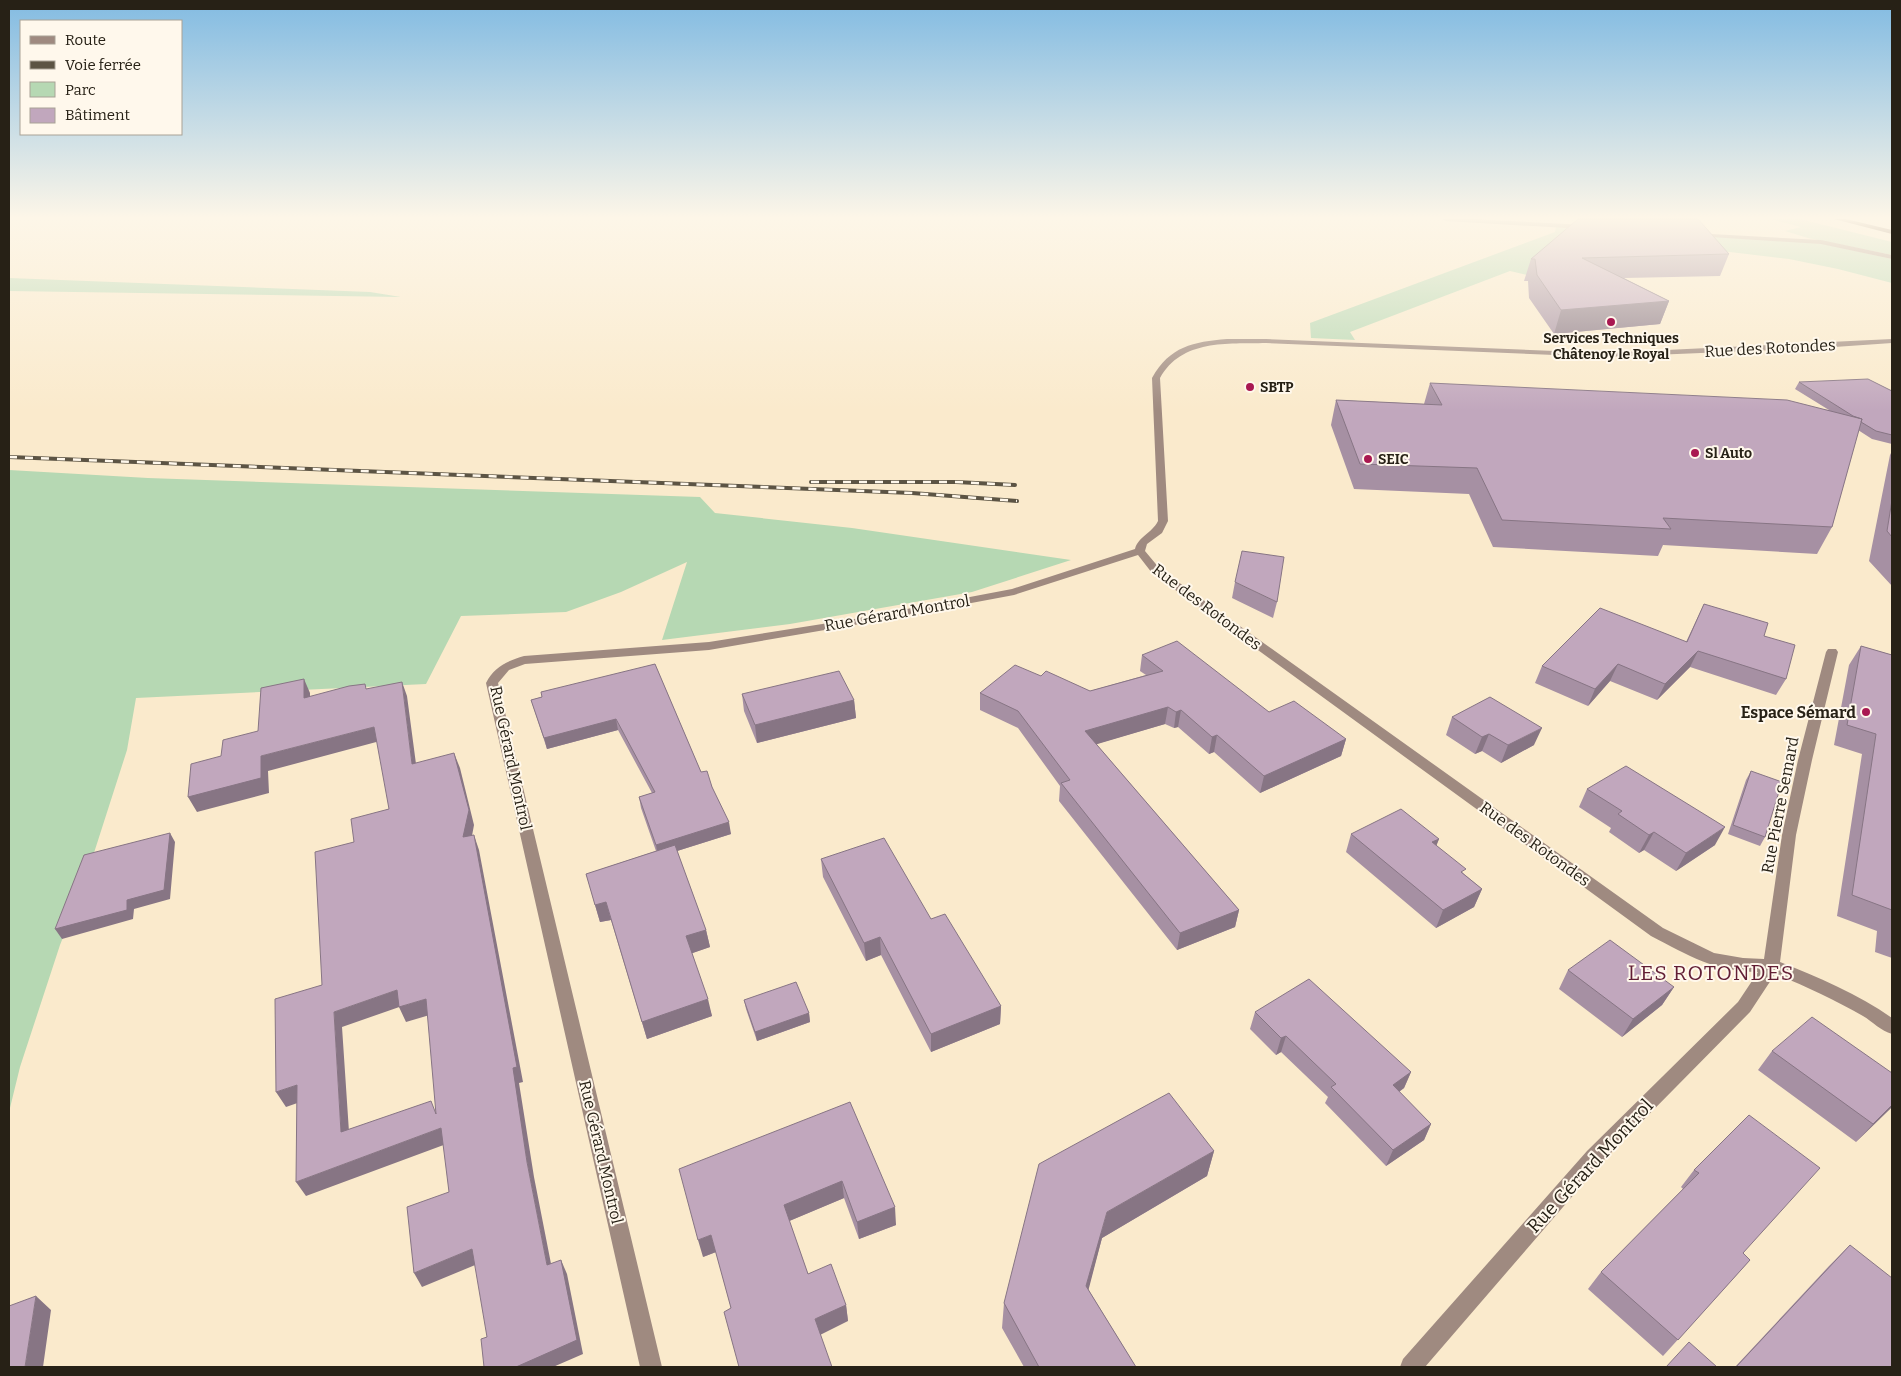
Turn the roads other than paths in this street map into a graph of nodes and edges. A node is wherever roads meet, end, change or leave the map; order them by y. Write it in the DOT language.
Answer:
graph roads {
  1 [pos="1892,341"];
  2 [pos="1140,551"];
  3 [pos="1832,652"];
  4 [pos="1771,966"];
  5 [pos="1892,1026"];
  6 [pos="651,1367"];
  7 [pos="1411,1367"];
  1 -- 2 [label="street, Rue des Rotondes"];
  2 -- 4 [label="street, Rue des Rotondes"];
  2 -- 6 [label="street, Rue Gérard Montrol"];
  3 -- 4 [label="street, Rue Pierre Semard"];
  4 -- 5 [label="street, Rue des Rotondes"];
  4 -- 7 [label="street, Rue Gérard Montrol"];
}
